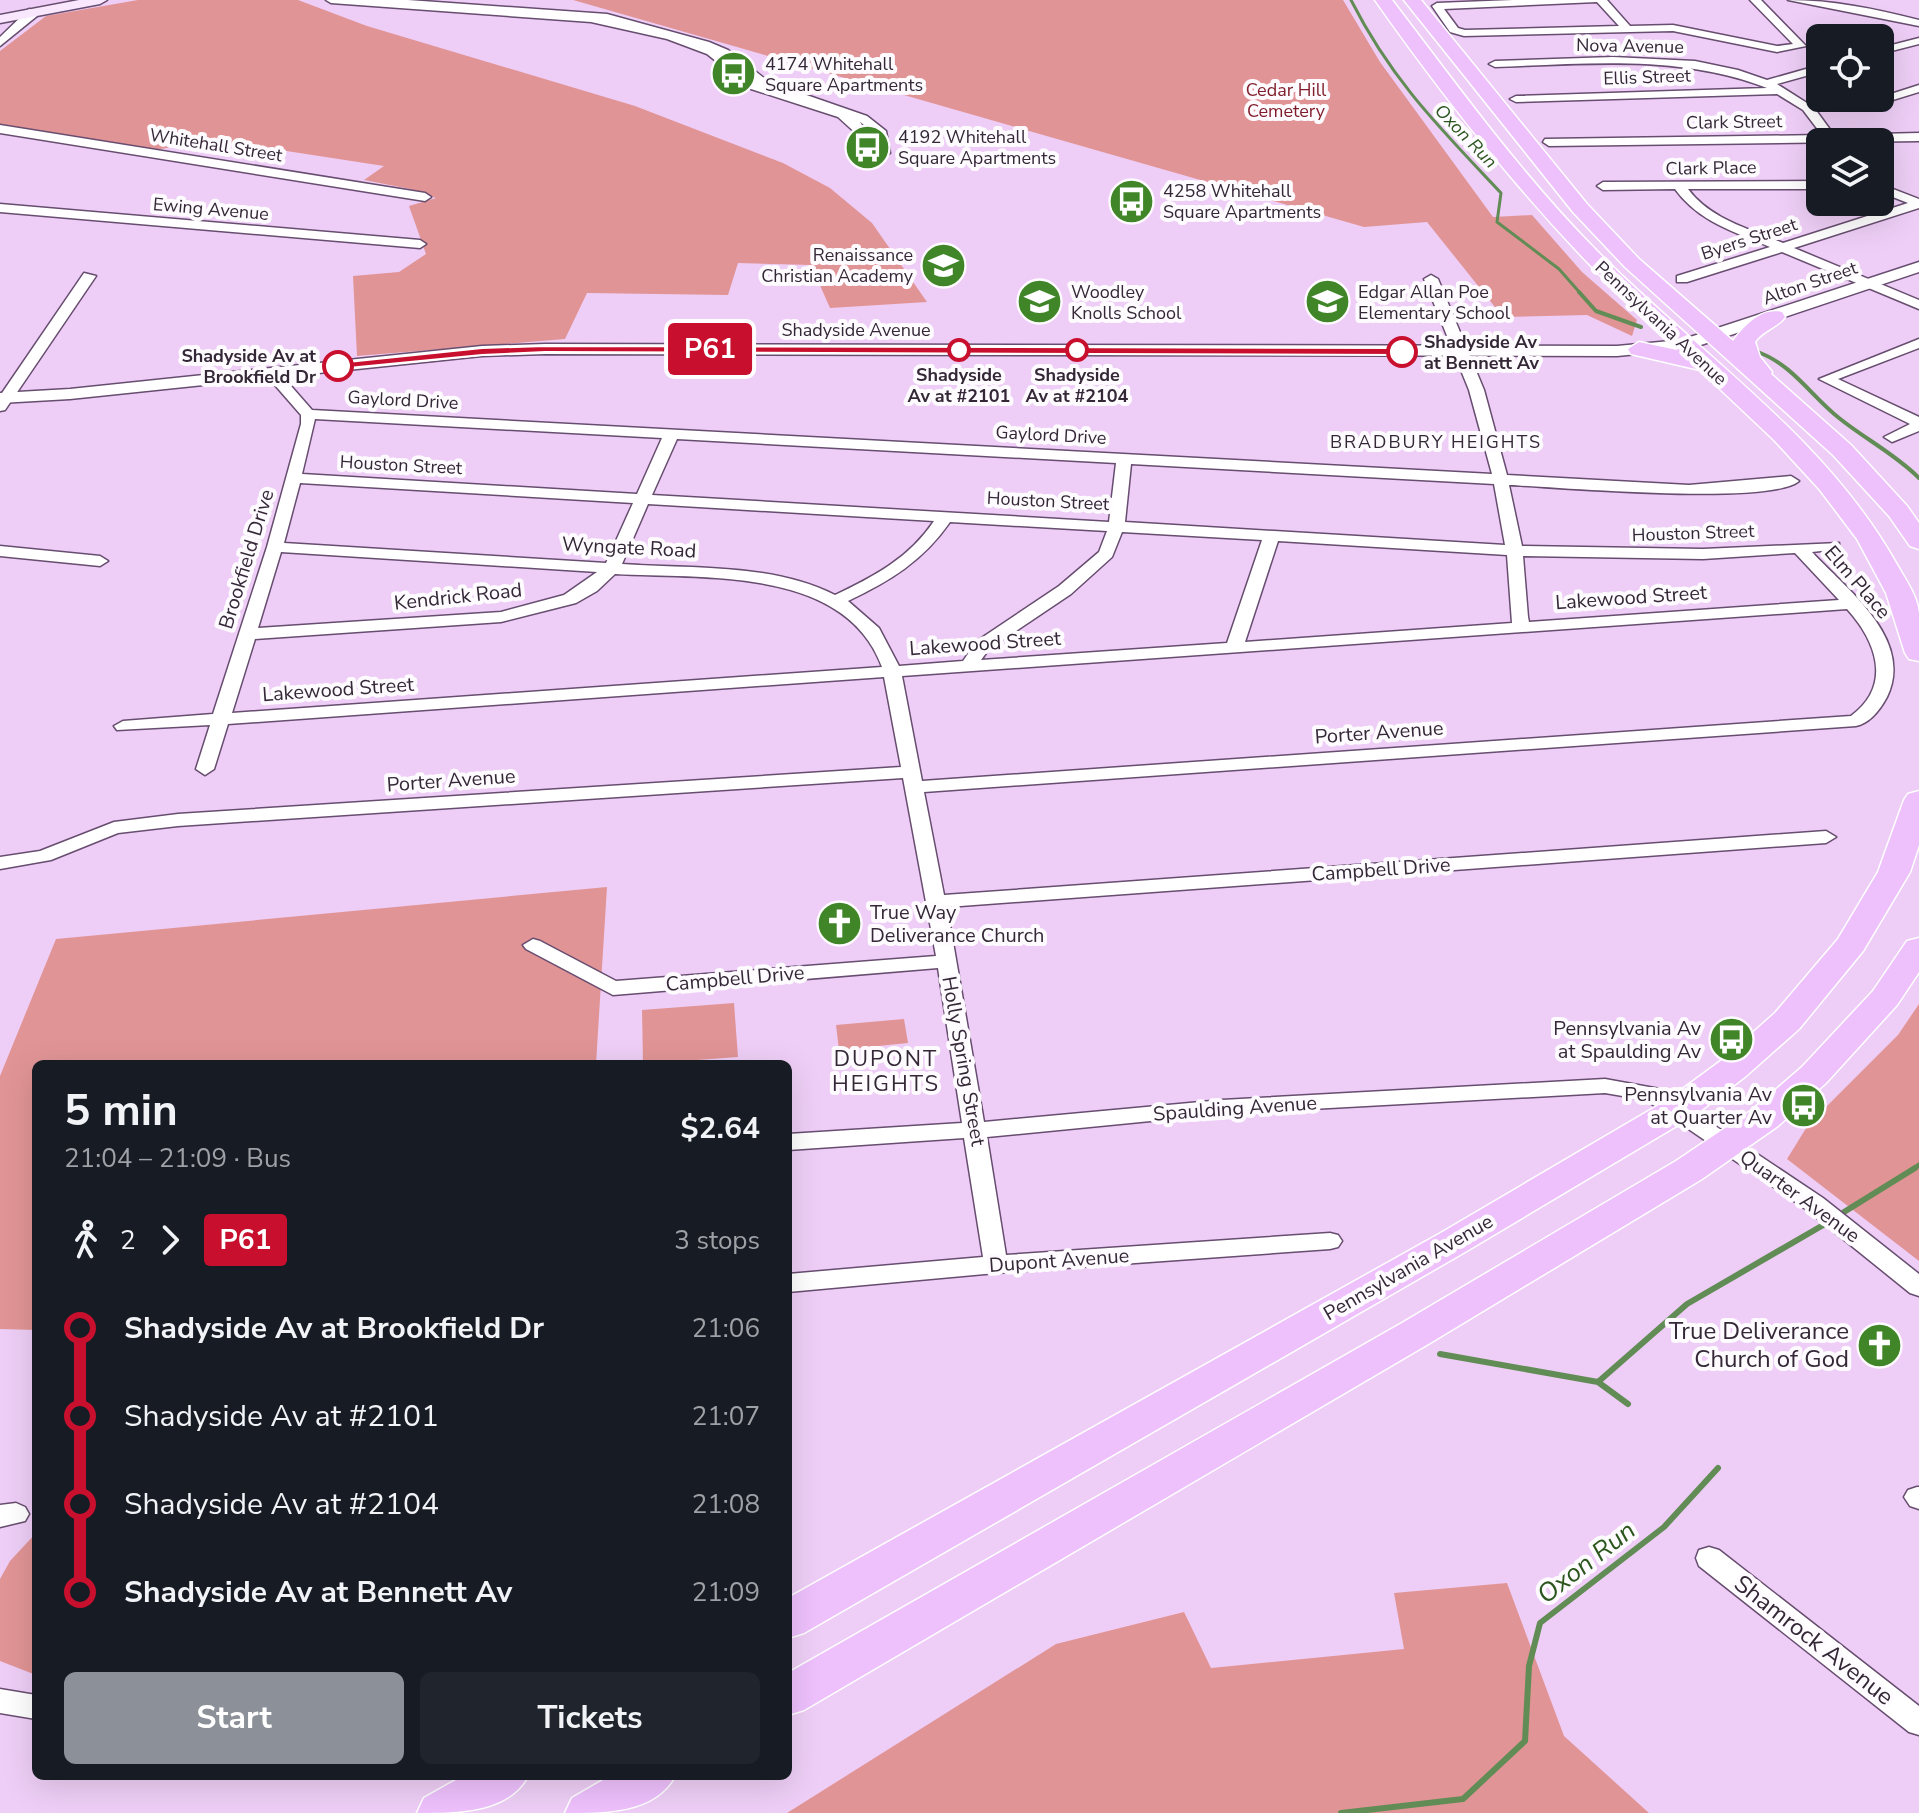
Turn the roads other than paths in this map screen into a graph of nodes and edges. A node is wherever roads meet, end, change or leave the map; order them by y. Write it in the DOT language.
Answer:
graph roads {
  1 [pos="100,0"];
  2 [pos="331,0"];
  3 [pos="361,0"];
  4 [pos="1383,0"];
  5 [pos="1412,0"];
  6 [pos="1594,0"];
  7 [pos="1601,0"];
  8 [pos="1755,0"];
  9 [pos="1793,0"];
  10 [pos="29,12"];
  11 [pos="0,19"];
  12 [pos="1919,23"];
  13 [pos="1627,29"];
  14 [pos="1919,41"];
  15 [pos="0,43"];
  16 [pos="1894,47"];
  17 [pos="1495,64"];
  18 [pos="1806,72"];
  19 [pos="1766,84"];
  20 [pos="1894,87"];
  21 [pos="1780,91"];
  22 [pos="1915,92"];
  23 [pos="1894,98"];
  24 [pos="1516,99"];
  25 [pos="1806,106"];
  26 [pos="1811,112"];
  27 [pos="1823,128"];
  28 [pos="0,129"];
  29 [pos="1919,137"];
  30 [pos="1894,138"];
  31 [pos="1806,141"];
  32 [pos="1549,142"];
  33 [pos="1806,185"];
  34 [pos="1603,186"];
  35 [pos="1679,186"];
  36 [pos="1894,193"];
  37 [pos="425,197"];
  38 [pos="1919,203"];
  39 [pos="0,208"];
  40 [pos="420,244"];
  41 [pos="1780,248"];
  42 [pos="1919,267"];
  43 [pos="89,276"];
  44 [pos="1431,279"];
  45 [pos="1682,279"];
  46 [pos="1867,284"];
  47 [pos="1662,290"];
  48 [pos="1919,305"];
  49 [pos="1774,317"];
  50 [pos="1654,319"];
  51 [pos="1713,335"];
  52 [pos="1919,343"];
  53 [pos="1683,345"];
  54 [pos="1639,349"];
  55 [pos="1463,352"];
  56 [pos="1707,368"];
  57 [pos="272,373"];
  58 [pos="1,401"];
  59 [pos="1800,411"];
  60 [pos="308,414"];
  61 [pos="1919,425"];
  62 [pos="671,435"];
  63 [pos="1892,437"];
  64 [pos="1124,459"];
  65 [pos="294,478"];
  66 [pos="1499,480"];
  67 [pos="1791,481"];
  68 [pos="641,498"];
  69 [pos="946,515"];
  70 [pos="1117,525"];
  71 [pos="1272,535"];
  72 [pos="1919,541"];
  73 [pos="1833,546"];
  74 [pos="275,547"];
  75 [pos="1800,549"];
  76 [pos="1514,550"];
  77 [pos="0,551"];
  78 [pos="100,561"];
  79 [pos="612,568"];
  80 [pos="835,601"];
  81 [pos="1850,604"];
  82 [pos="1522,627"];
  83 [pos="246,634"];
  84 [pos="1234,649"];
  85 [pos="1919,653"];
  86 [pos="969,665"];
  87 [pos="892,671"];
  88 [pos="899,717"];
  89 [pos="221,719"];
  90 [pos="1847,724"];
  91 [pos="123,726"];
  92 [pos="205,769"];
  93 [pos="913,780"];
  94 [pos="1919,800"];
  95 [pos="1826,837"];
  96 [pos="0,863"];
  97 [pos="936,902"];
  98 [pos="533,945"];
  99 [pos="1919,948"];
  100 [pos="947,961"];
  101 [pos="1677,1111"];
  102 [pos="976,1130"];
  103 [pos="792,1142"];
  104 [pos="1728,1143"];
  105 [pos="1330,1241"];
  106 [pos="996,1264"];
  107 [pos="792,1283"];
  108 [pos="1919,1287"];
  109 [pos="1709,1558"];
  110 [pos="792,1618"];
  111 [pos="792,1694"];
  112 [pos="0,1701"];
  113 [pos="32,1706"];
  114 [pos="1919,1723"];
  115 [pos="498,1780"];
  116 [pos="645,1780"];
  117 [pos="441,1813"];
  118 [pos="589,1813"];
  1 -- 10 [label="main road"];
  2 -- 3 [label="street"];
  4 -- 50 [label="highway, Pennsylvania Avenue"];
  5 -- 47 [label="highway, Pennsylvania Avenue"];
  6 -- 13 [label="street"];
  7 -- 13 [label="street"];
  8 -- 13 [label="street"];
  9 -- 12 [label="street"];
  10 -- 11 [label="main road"];
  10 -- 15 [label="street"];
  14 -- 16 [label="street"];
  17 -- 19 [label="street, Nova Avenue"];
  18 -- 19 [label="street"];
  19 -- 21 [label="street, Nova Avenue"];
  20 -- 22 [label="street"];
  21 -- 24 [label="street, Ellis Street"];
  21 -- 25 [label="street, Nova Avenue"];
  22 -- 23 [label="street"];
  26 -- 27 [label="street, Nova Avenue"];
  28 -- 37 [label="street, Whitehall Street"];
  29 -- 30 [label="street, Clark Street"];
  31 -- 32 [label="street, Clark Street"];
  33 -- 35 [label="street, Clark Place"];
  34 -- 35 [label="street, Clark Place"];
  35 -- 41 [label="street"];
  36 -- 38 [label="street"];
  38 -- 41 [label="street, Byers Street"];
  39 -- 40 [label="street, Ewing Avenue"];
  41 -- 45 [label="street, Byers Street"];
  41 -- 46 [label="street"];
  42 -- 46 [label="street, Alton Street"];
  43 -- 58 [label="street"];
  44 -- 55 [label="street"];
  46 -- 48 [label="street"];
  46 -- 49 [label="street, Alton Street"];
  47 -- 49 [label="highway"];
  47 -- 51 [label="highway, Pennsylvania Avenue"];
  49 -- 51 [label="street, Alton Street"];
  49 -- 59 [label="highway"];
  50 -- 53 [label="highway, Pennsylvania Avenue"];
  50 -- 54 [label="highway"];
  51 -- 53 [label="street, Shadyside Avenue"];
  51 -- 59 [label="highway, Pennsylvania Avenue"];
  52 -- 61 [label="street"];
  53 -- 54 [label="street, Shadyside Avenue"];
  53 -- 56 [label="highway, Pennsylvania Avenue"];
  54 -- 55 [label="street, Shadyside Avenue"];
  54 -- 56 [label="highway"];
  55 -- 57 [label="street, Shadyside Avenue"];
  55 -- 66 [label="street"];
  56 -- 85 [label="highway, Pennsylvania Avenue"];
  57 -- 58 [label="street, Shadyside Avenue"];
  57 -- 60 [label="street"];
  59 -- 72 [label="highway, Pennsylvania Avenue"];
  60 -- 62 [label="street, Gaylord Drive"];
  60 -- 65 [label="street, Brookfield Drive"];
  61 -- 63 [label="street"];
  62 -- 64 [label="street, Gaylord Drive"];
  62 -- 68 [label="street, Kendrick Road"];
  64 -- 66 [label="street, Gaylord Drive"];
  64 -- 70 [label="street"];
  65 -- 68 [label="street, Houston Street"];
  65 -- 74 [label="street, Brookfield Drive"];
  66 -- 67 [label="street, Gaylord Drive"];
  66 -- 76 [label="street"];
  68 -- 69 [label="street, Houston Street"];
  68 -- 79 [label="street, Kendrick Road"];
  69 -- 70 [label="street, Houston Street"];
  69 -- 80 [label="street"];
  70 -- 71 [label="street, Houston Street"];
  70 -- 86 [label="street"];
  71 -- 76 [label="street, Houston Street"];
  71 -- 84 [label="street"];
  73 -- 75 [label="street, Houston Street"];
  74 -- 79 [label="street, Wyngate Road"];
  74 -- 83 [label="street, Brookfield Drive"];
  75 -- 76 [label="street, Houston Street"];
  75 -- 81 [label="street, Elm Place"];
  76 -- 82 [label="street"];
  77 -- 78 [label="street"];
  79 -- 80 [label="street, Wyngate Road"];
  79 -- 83 [label="street, Kendrick Road"];
  80 -- 87 [label="street, Wyngate Road"];
  81 -- 82 [label="street, Lakewood Street"];
  81 -- 90 [label="street, Elm Place"];
  82 -- 84 [label="street, Lakewood Street"];
  83 -- 89 [label="street, Brookfield Drive"];
  84 -- 86 [label="street, Lakewood Street"];
  86 -- 87 [label="street, Lakewood Street"];
  87 -- 88 [label="street, Wyngate Road"];
  87 -- 89 [label="street, Lakewood Street"];
  88 -- 93 [label="street, Holly Spring Street"];
  89 -- 91 [label="street, Lakewood Street"];
  89 -- 92 [label="street, Brookfield Drive"];
  90 -- 93 [label="street, Porter Avenue"];
  93 -- 96 [label="street, Porter Avenue"];
  93 -- 97 [label="street, Holly Spring Street"];
  94 -- 101 [label="highway, Pennsylvania Avenue"];
  95 -- 97 [label="street, Campbell Drive"];
  97 -- 100 [label="street, Holly Spring Street"];
  98 -- 100 [label="street, Campbell Drive"];
  99 -- 104 [label="highway"];
  100 -- 102 [label="street, Holly Spring Street"];
  101 -- 102 [label="street, Spaulding Avenue"];
  101 -- 104 [label="street, Quarter Avenue"];
  101 -- 110 [label="highway, Pennsylvania Avenue"];
  102 -- 103 [label="street, Spaulding Avenue"];
  102 -- 106 [label="street, Holly Spring Street"];
  104 -- 108 [label="street, Quarter Avenue"];
  104 -- 111 [label="highway"];
  105 -- 106 [label="street, Dupont Avenue"];
  106 -- 107 [label="street, Dupont Avenue"];
  109 -- 114 [label="street, Shamrock Avenue"];
  112 -- 113 [label="street"];
  115 -- 117 [label="highway"];
  116 -- 118 [label="highway"];
}
